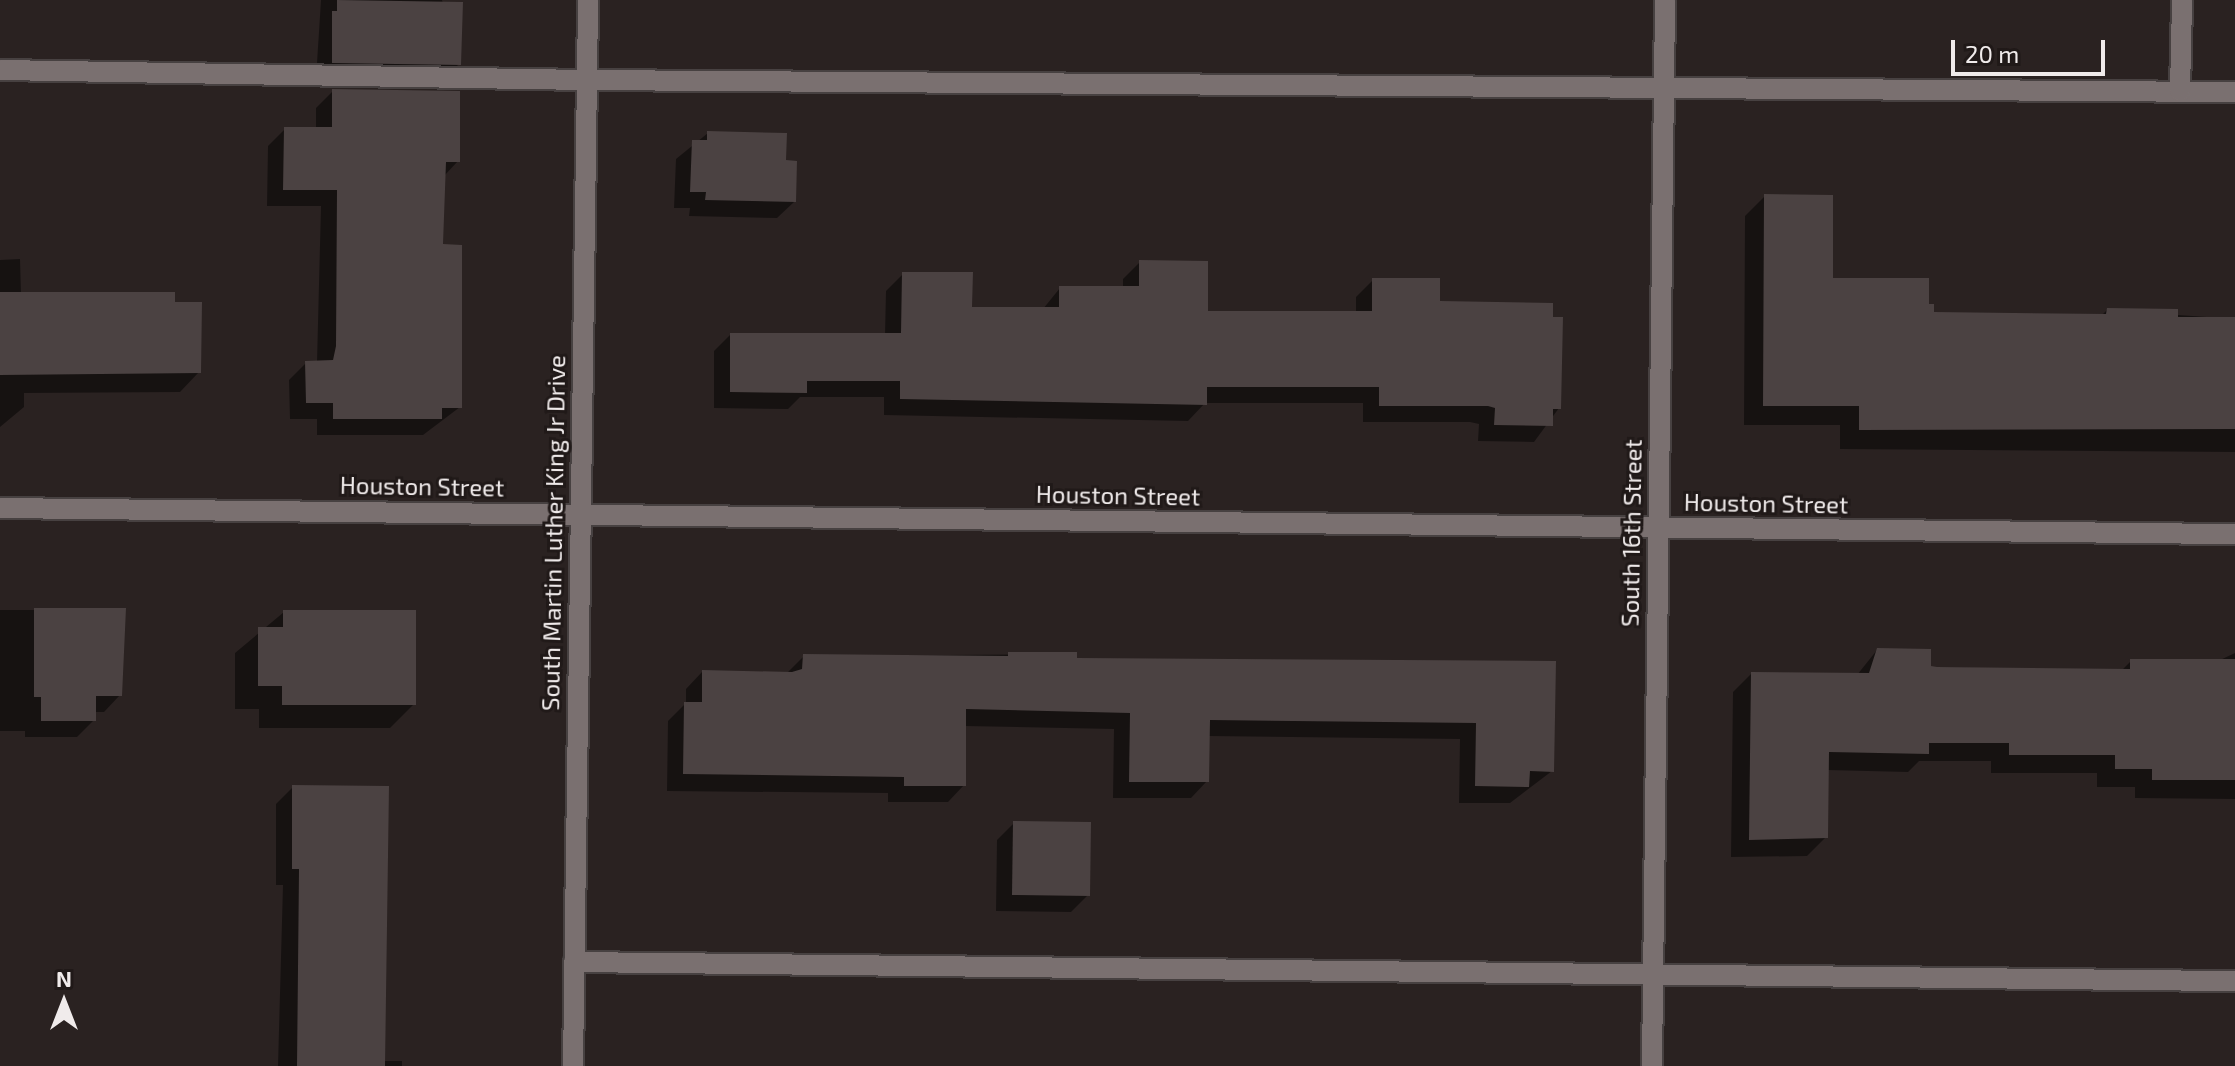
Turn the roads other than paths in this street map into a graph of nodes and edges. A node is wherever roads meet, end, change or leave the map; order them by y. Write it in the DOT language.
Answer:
graph roads {
  1 [pos="588,0"];
  2 [pos="1665,0"];
  3 [pos="2182,0"];
  4 [pos="0,70"];
  5 [pos="586,80"];
  6 [pos="1664,85"];
  7 [pos="2180,91"];
  8 [pos="2235,92"];
  9 [pos="0,508"];
  10 [pos="578,514"];
  11 [pos="1657,528"];
  12 [pos="2235,534"];
  13 [pos="574,962"];
  14 [pos="1653,972"];
  15 [pos="2235,981"];
  16 [pos="573,1066"];
  17 [pos="1652,1066"];
  1 -- 5 [label="street, South Martin Luther King Jr Drive"];
  2 -- 6 [label="street, South 16th Street"];
  3 -- 7 [label="street"];
  4 -- 5 [label="street"];
  5 -- 6 [label="street"];
  5 -- 10 [label="street, South Martin Luther King Jr Drive"];
  6 -- 7 [label="street"];
  6 -- 11 [label="street, South 16th Street"];
  7 -- 8 [label="street"];
  9 -- 10 [label="street, Houston Street"];
  10 -- 11 [label="street, Houston Street"];
  10 -- 13 [label="street, South Martin Luther King Jr Drive"];
  11 -- 12 [label="street, Houston Street"];
  11 -- 14 [label="street, South 16th Street"];
  13 -- 14 [label="street"];
  13 -- 16 [label="street, South Martin Luther King Jr Drive"];
  14 -- 15 [label="street"];
  14 -- 17 [label="street, South 16th Street"];
}
